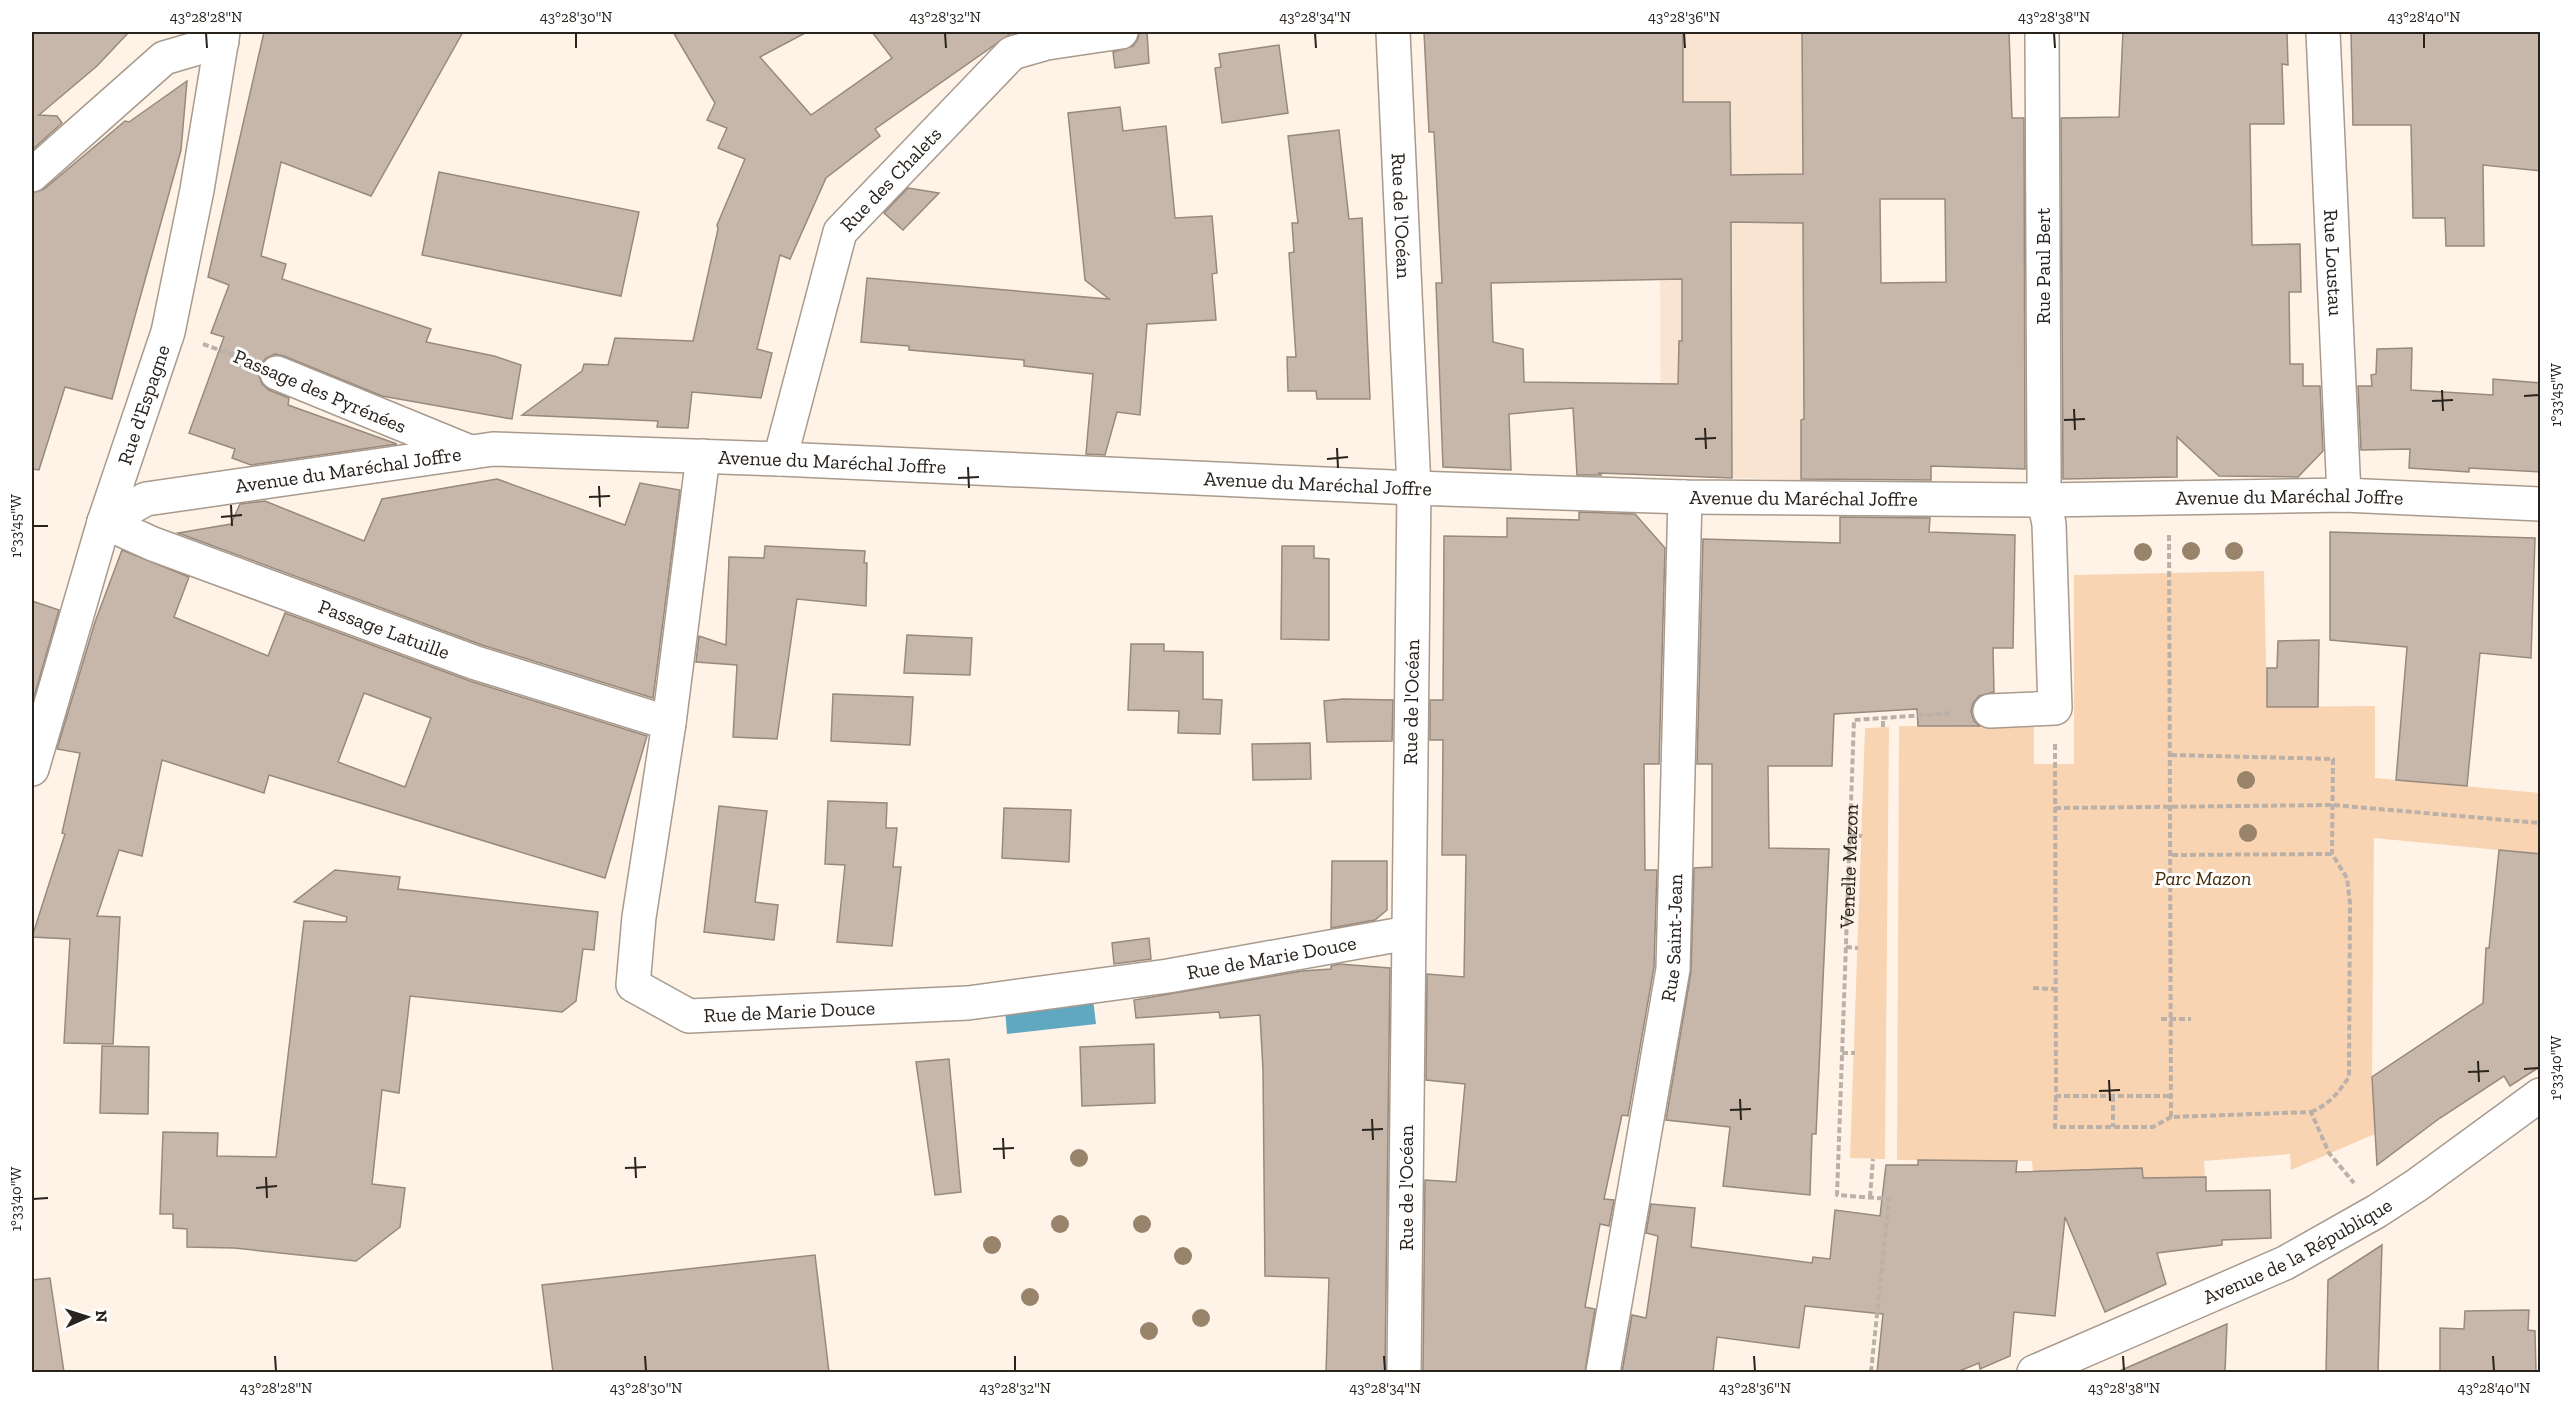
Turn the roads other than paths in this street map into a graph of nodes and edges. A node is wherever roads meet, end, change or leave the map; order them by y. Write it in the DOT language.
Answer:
graph roads {
  1 [pos="1121,32"];
  2 [pos="1393,32"];
  3 [pos="2042,32"];
  4 [pos="2323,32"];
  5 [pos="223,36"];
  6 [pos="1007,43"];
  7 [pos="32,175"];
  8 [pos="277,373"];
  9 [pos="471,453"];
  10 [pos="703,456"];
  11 [pos="780,459"];
  12 [pos="1414,488"];
  13 [pos="2344,495"];
  14 [pos="1685,497"];
  15 [pos="2044,500"];
  16 [pos="2541,504"];
  17 [pos="104,522"];
  18 [pos="1990,711"];
  19 [pos="669,723"];
  20 [pos="32,770"];
  21 [pos="1408,933"];
  22 [pos="2541,1095"];
  23 [pos="1404,1372"];
  24 [pos="1603,1372"];
  25 [pos="2034,1372"];
  1 -- 6 [label="street"];
  2 -- 12 [label="street, Rue de l'Océan"];
  3 -- 15 [label="street, Rue Paul Bert"];
  4 -- 13 [label="street, Rue Loustau"];
  5 -- 7 [label="street"];
  5 -- 17 [label="street, Rue d'Espagne"];
  6 -- 11 [label="street, Rue des Chalets"];
  8 -- 9 [label="street, Passage des Pyrénées"];
  9 -- 10 [label="street, Avenue du Maréchal Joffre"];
  9 -- 17 [label="street, Avenue du Maréchal Joffre"];
  10 -- 11 [label="street, Avenue du Maréchal Joffre"];
  10 -- 19 [label="street, Rue de Marie Douce"];
  11 -- 12 [label="street, Avenue du Maréchal Joffre"];
  12 -- 14 [label="street, Avenue du Maréchal Joffre"];
  12 -- 21 [label="street, Rue de l'Océan"];
  13 -- 15 [label="street, Avenue du Maréchal Joffre"];
  13 -- 16 [label="street, Avenue du Maréchal Joffre"];
  14 -- 15 [label="street, Avenue du Maréchal Joffre"];
  14 -- 24 [label="street, Rue Saint-Jean"];
  15 -- 18 [label="street"];
  17 -- 19 [label="street, Passage Latuille"];
  17 -- 20 [label="street, Rue d'Espagne"];
  19 -- 21 [label="street, Rue de Marie Douce"];
  21 -- 23 [label="street, Rue de l'Océan"];
  22 -- 25 [label="street, Avenue de la République"];
}
